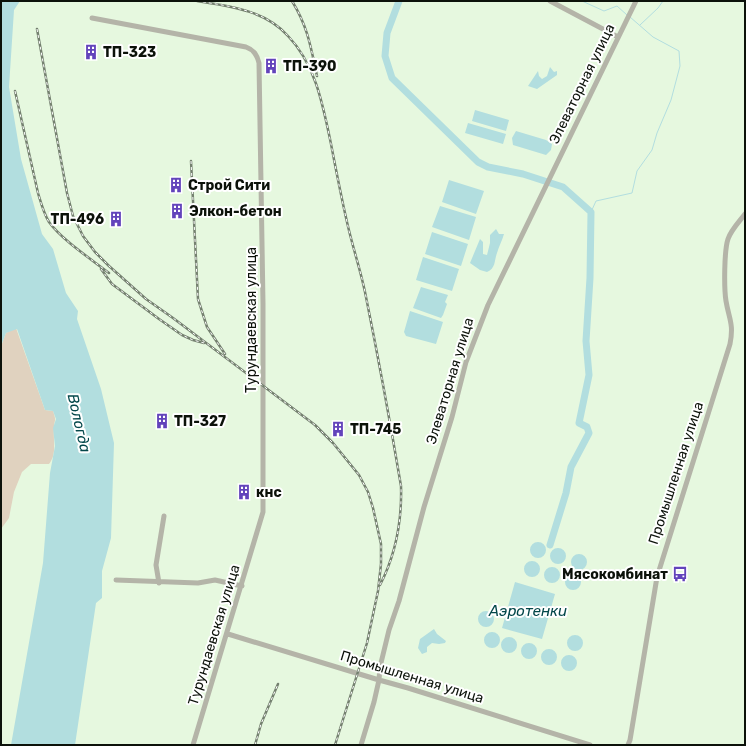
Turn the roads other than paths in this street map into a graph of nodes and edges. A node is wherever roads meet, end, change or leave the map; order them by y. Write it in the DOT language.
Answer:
graph roads {
  1 [pos="550,1"];
  2 [pos="636,1"];
  3 [pos="92,18"];
  4 [pos="618,37"];
  5 [pos="745,214"];
  6 [pos="164,516"];
  7 [pos="116,580"];
  8 [pos="159,583"];
  9 [pos="242,586"];
  10 [pos="228,634"];
  11 [pos="379,680"];
  12 [pos="193,745"];
  13 [pos="361,745"];
  14 [pos="590,745"];
  15 [pos="628,745"];
  1 -- 4 [label="street"];
  2 -- 4 [label="street, Элеваторная улица"];
  3 -- 9 [label="street, Турундаевская улица"];
  4 -- 11 [label="street, Элеваторная улица"];
  5 -- 15 [label="street, Промышленная улица"];
  6 -- 8 [label="street"];
  7 -- 8 [label="street"];
  8 -- 9 [label="street"];
  9 -- 10 [label="street, Турундаевская улица"];
  10 -- 11 [label="street, Промышленная улица"];
  10 -- 12 [label="street, Турундаевская улица"];
  11 -- 13 [label="street, Элеваторная улица"];
  11 -- 14 [label="street, Промышленная улица"];
}
